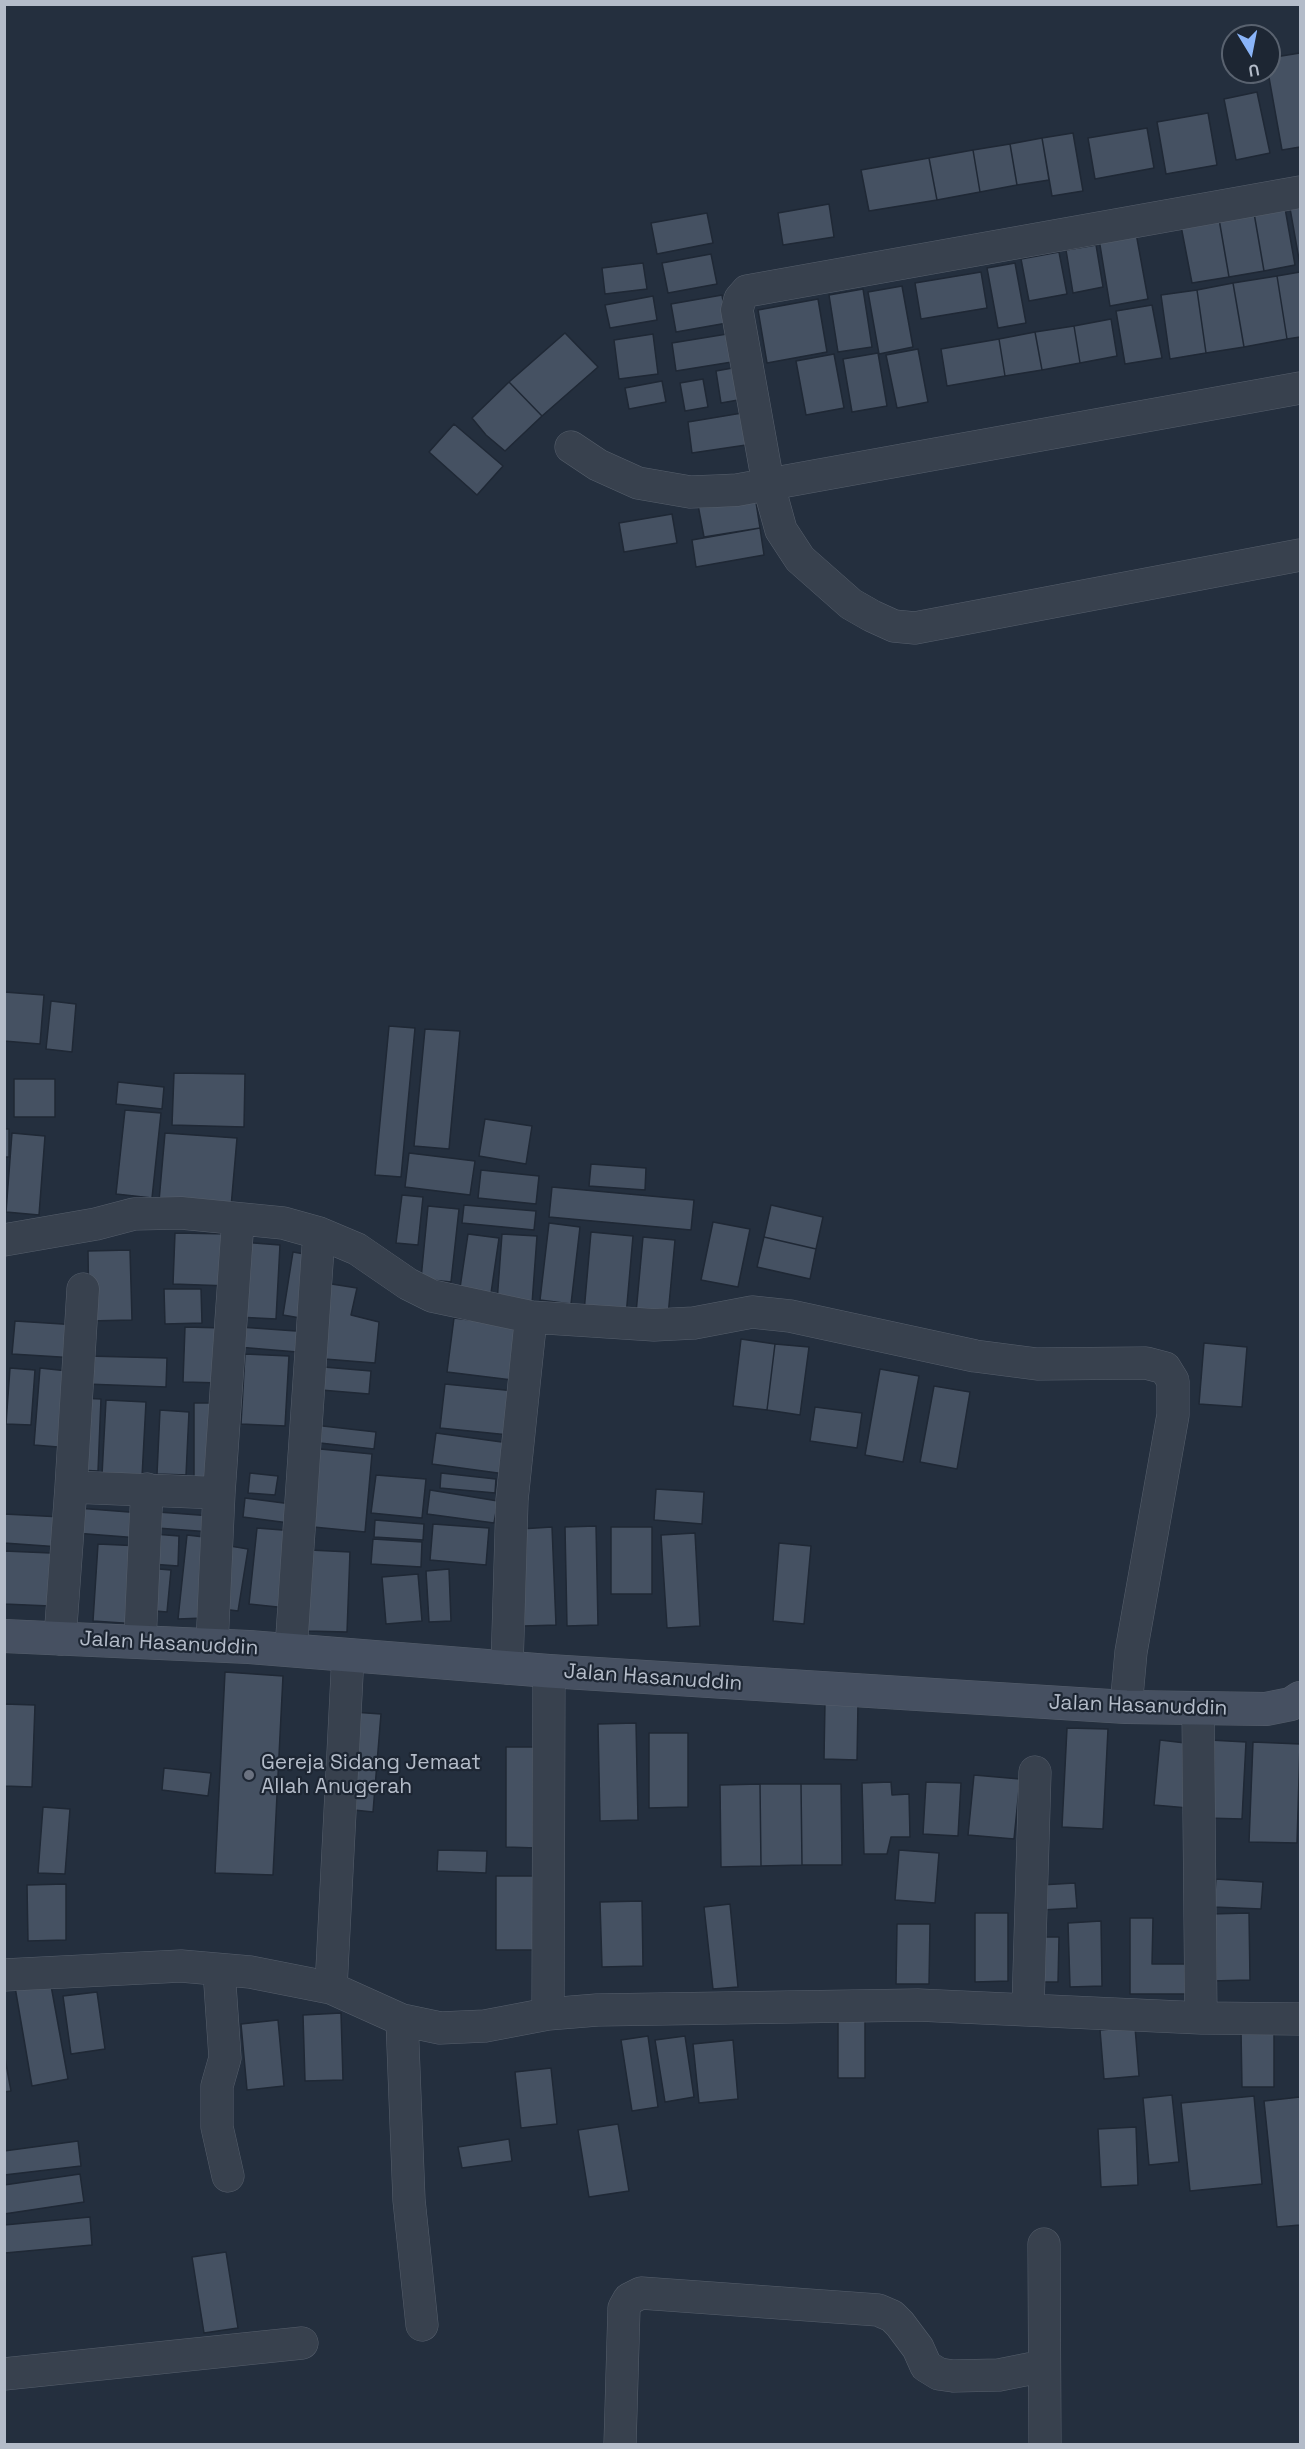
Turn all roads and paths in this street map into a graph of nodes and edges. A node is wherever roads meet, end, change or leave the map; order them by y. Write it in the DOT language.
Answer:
graph roads {
  1 [pos="1300,192"];
  2 [pos="1300,388"];
  3 [pos="571,447"];
  4 [pos="768,483"];
  5 [pos="1300,555"];
  6 [pos="238,1220"];
  7 [pos="319,1233"];
  8 [pos="4,1240"];
  9 [pos="83,1289"];
  10 [pos="531,1317"];
  11 [pos="72,1487"];
  12 [pos="147,1490"];
  13 [pos="219,1493"];
  14 [pos="4,1636"];
  15 [pos="60,1639"];
  16 [pos="140,1642"];
  17 [pos="212,1645"];
  18 [pos="291,1650"];
  19 [pos="348,1655"];
  20 [pos="507,1668"];
  21 [pos="549,1671"];
  22 [pos="1300,1698"];
  23 [pos="1126,1707"];
  24 [pos="1198,1709"];
  25 [pos="1035,1772"];
  26 [pos="219,1970"];
  27 [pos="4,1975"];
  28 [pos="331,1988"];
  29 [pos="1028,2008"];
  30 [pos="548,2014"];
  31 [pos="1201,2018"];
  32 [pos="1300,2019"];
  33 [pos="402,2020"];
  34 [pos="228,2176"];
  35 [pos="1044,2244"];
  36 [pos="422,2325"];
  37 [pos="302,2343"];
  38 [pos="1044,2366"];
  39 [pos="4,2374"];
  40 [pos="620,2445"];
  41 [pos="1045,2445"];
  1 -- 4 [label="street"];
  2 -- 4 [label="street"];
  3 -- 4 [label="street"];
  4 -- 5 [label="street"];
  6 -- 7 [label="street"];
  6 -- 8 [label="street"];
  6 -- 13 [label="street"];
  7 -- 10 [label="street"];
  7 -- 18 [label="street"];
  9 -- 11 [label="street"];
  10 -- 20 [label="street"];
  10 -- 23 [label="street"];
  11 -- 12 [label="street"];
  11 -- 15 [label="street"];
  12 -- 13 [label="street"];
  12 -- 16 [label="street"];
  13 -- 17 [label="street"];
  14 -- 15 [label="main road, Jalan Hasanuddin"];
  15 -- 16 [label="main road, Jalan Hasanuddin"];
  16 -- 17 [label="main road, Jalan Hasanuddin"];
  17 -- 18 [label="main road, Jalan Hasanuddin"];
  18 -- 19 [label="main road, Jalan Hasanuddin"];
  19 -- 20 [label="main road, Jalan Hasanuddin"];
  19 -- 28 [label="street"];
  20 -- 21 [label="main road, Jalan Hasanuddin"];
  21 -- 23 [label="main road, Jalan Hasanuddin"];
  21 -- 30 [label="street"];
  22 -- 24 [label="main road, Jalan Hasanuddin"];
  23 -- 24 [label="main road, Jalan Hasanuddin"];
  24 -- 31 [label="street"];
  25 -- 29 [label="street"];
  26 -- 27 [label="street"];
  26 -- 28 [label="street"];
  26 -- 34 [label="street"];
  28 -- 33 [label="street"];
  29 -- 30 [label="street"];
  29 -- 31 [label="street"];
  30 -- 33 [label="street"];
  31 -- 32 [label="street"];
  33 -- 36 [label="street"];
  35 -- 38 [label="street"];
  37 -- 39 [label="street"];
  38 -- 40 [label="street"];
  38 -- 41 [label="street"];
}
